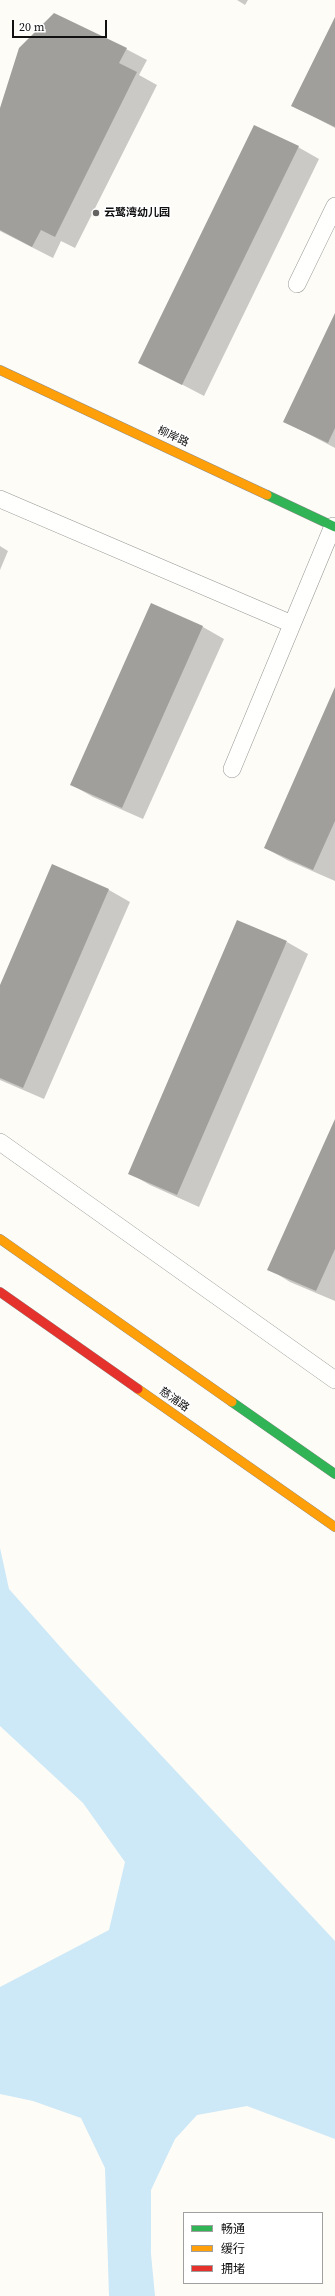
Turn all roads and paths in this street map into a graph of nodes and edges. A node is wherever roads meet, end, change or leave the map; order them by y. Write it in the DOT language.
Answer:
graph roads {
  1 [pos="335,206"];
  2 [pos="298,284"];
  3 [pos="0,370"];
  4 [pos="0,499"];
  5 [pos="334,526"];
  6 [pos="292,624"];
  7 [pos="232,769"];
  8 [pos="0,1142"];
  9 [pos="0,1239"];
  10 [pos="0,1292"];
  11 [pos="335,1380"];
  12 [pos="335,1474"];
  13 [pos="335,1527"];
  1 -- 2 [label="lane"];
  3 -- 5 [label="street, 柳岸路"];
  4 -- 6 [label="lane"];
  5 -- 6 [label="lane"];
  6 -- 7 [label="lane"];
  8 -- 11 [label="lane"];
  9 -- 12 [label="street"];
  10 -- 13 [label="street, 慈浦路"];
}
